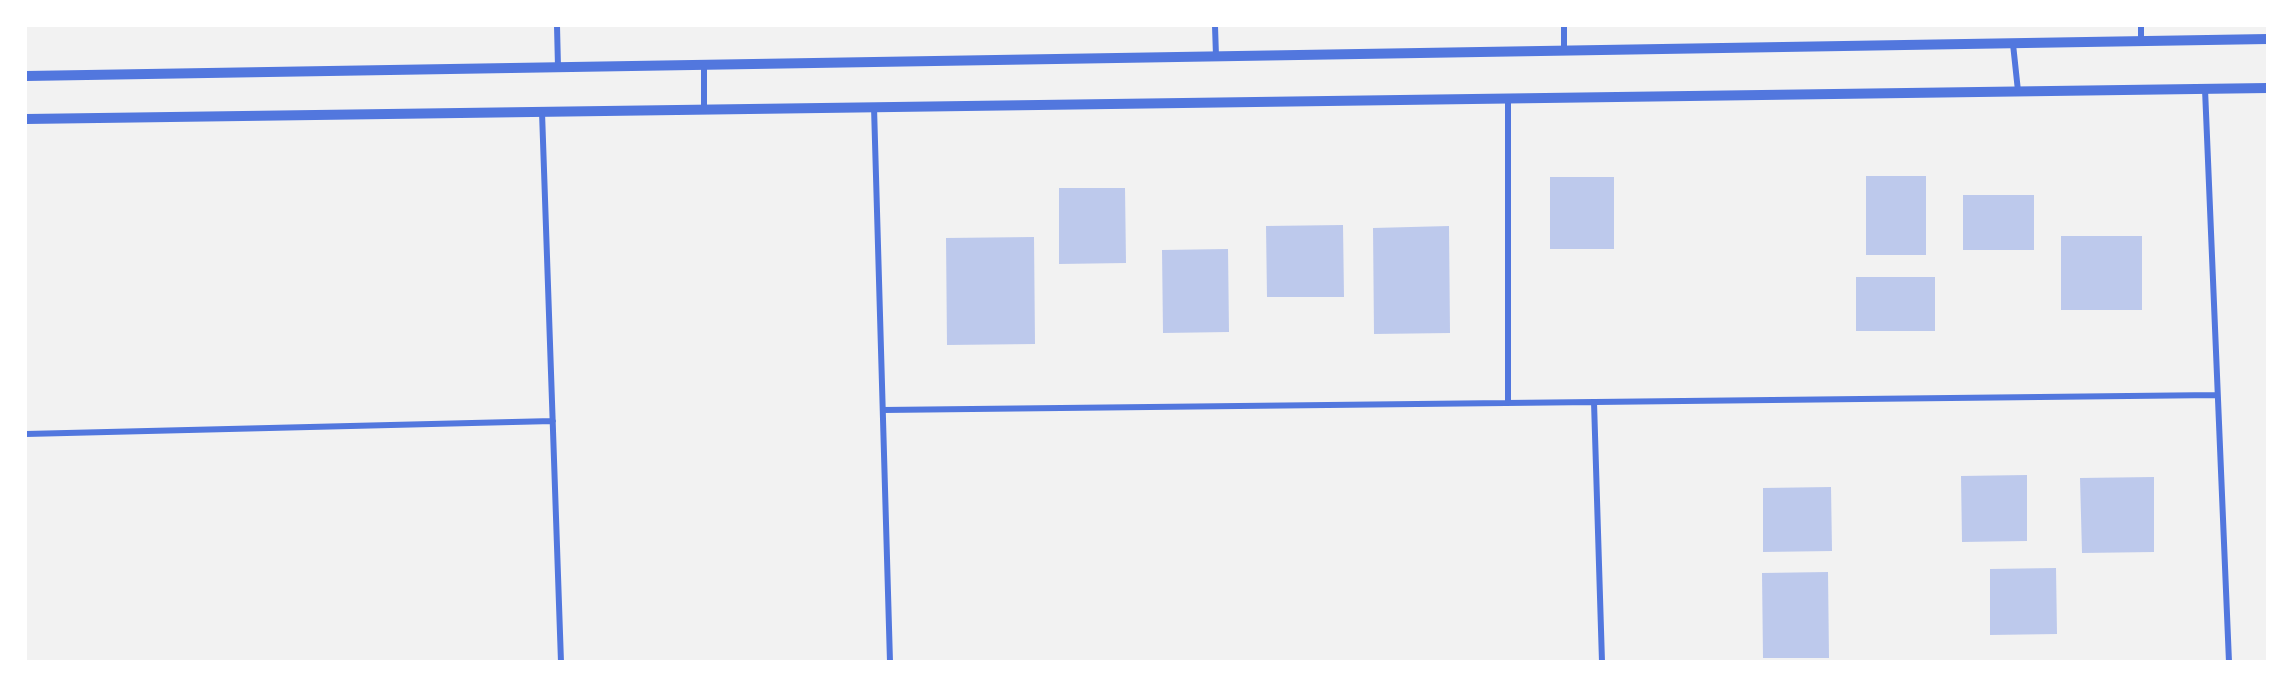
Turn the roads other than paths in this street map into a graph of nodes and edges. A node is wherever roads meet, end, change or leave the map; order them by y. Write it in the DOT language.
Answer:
graph roads {
  1 [pos="558,26"];
  2 [pos="1215,26"];
  3 [pos="1564,26"];
  4 [pos="2141,26"];
  5 [pos="2268,39"];
  6 [pos="2141,41"];
  7 [pos="2013,44"];
  8 [pos="1564,51"];
  9 [pos="1216,56"];
  10 [pos="704,64"];
  11 [pos="558,67"];
  12 [pos="26,76"];
  13 [pos="2268,88"];
  14 [pos="2205,89"];
  15 [pos="2018,91"];
  16 [pos="1508,99"];
  17 [pos="874,107"];
  18 [pos="704,110"];
  19 [pos="542,112"];
  20 [pos="26,119"];
  21 [pos="2217,395"];
  22 [pos="1594,402"];
  23 [pos="1508,403"];
  24 [pos="883,410"];
  25 [pos="553,421"];
  26 [pos="26,434"];
  27 [pos="561,662"];
  28 [pos="890,662"];
  29 [pos="1602,662"];
  30 [pos="2229,662"];
  1 -- 11 [label="street"];
  2 -- 9 [label="street"];
  3 -- 8 [label="street"];
  4 -- 6 [label="street"];
  5 -- 6 [label="street"];
  6 -- 7 [label="street"];
  7 -- 8 [label="street"];
  7 -- 15 [label="street"];
  8 -- 9 [label="street"];
  9 -- 10 [label="street"];
  10 -- 11 [label="street"];
  10 -- 18 [label="street"];
  11 -- 12 [label="street"];
  13 -- 14 [label="street"];
  14 -- 15 [label="street"];
  14 -- 21 [label="street"];
  15 -- 16 [label="street"];
  16 -- 17 [label="street"];
  16 -- 23 [label="street"];
  17 -- 18 [label="street"];
  17 -- 24 [label="street"];
  18 -- 19 [label="street"];
  19 -- 20 [label="street"];
  19 -- 25 [label="street"];
  21 -- 22 [label="street"];
  21 -- 30 [label="street"];
  22 -- 23 [label="street"];
  22 -- 29 [label="street"];
  23 -- 24 [label="street"];
  24 -- 28 [label="street"];
  25 -- 26 [label="street"];
  25 -- 27 [label="street"];
}
